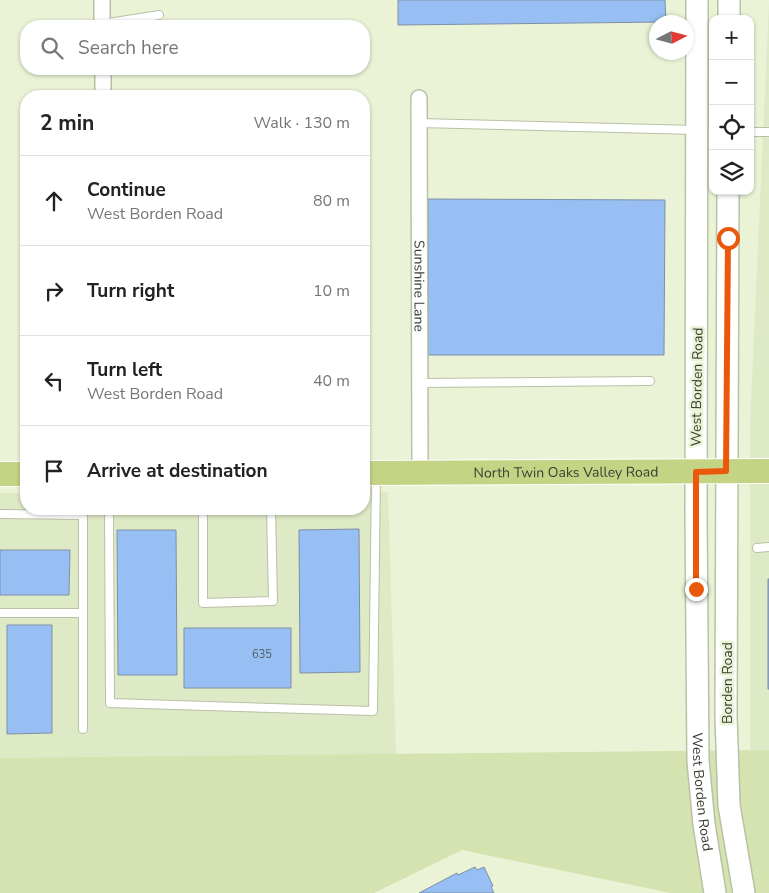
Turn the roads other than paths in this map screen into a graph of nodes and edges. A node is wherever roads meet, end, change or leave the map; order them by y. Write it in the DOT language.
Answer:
graph roads {
  1 [pos="102,0"];
  2 [pos="697,0"];
  3 [pos="729,0"];
  4 [pos="159,15"];
  5 [pos="729,15"];
  6 [pos="102,20"];
  7 [pos="130,20"];
  8 [pos="103,75"];
  9 [pos="104,90"];
  10 [pos="419,98"];
  11 [pos="419,123"];
  12 [pos="698,130"];
  13 [pos="754,132"];
  14 [pos="769,132"];
  15 [pos="728,195"];
  16 [pos="650,381"];
  17 [pos="419,383"];
  18 [pos="726,471"];
  19 [pos="769,471"];
  20 [pos="420,472"];
  21 [pos="696,472"];
  22 [pos="370,473"];
  23 [pos="0,474"];
  24 [pos="20,474"];
  25 [pos="0,514"];
  26 [pos="20,514"];
  27 [pos="83,515"];
  28 [pos="109,515"];
  29 [pos="203,515"];
  30 [pos="271,515"];
  31 [pos="769,547"];
  32 [pos="757,548"];
  33 [pos="0,613"];
  34 [pos="83,613"];
  35 [pos="83,729"];
  36 [pos="715,893"];
  37 [pos="744,893"];
  1 -- 6 [label="street"];
  2 -- 12 [label="main road, West Borden Road"];
  3 -- 5 [label="main road"];
  4 -- 7 [label="lane"];
  8 -- 9 [label="street"];
  10 -- 11 [label="street, Sunshine Lane"];
  11 -- 12 [label="lane"];
  11 -- 17 [label="street, Sunshine Lane"];
  12 -- 21 [label="main road, West Borden Road"];
  13 -- 14 [label="lane"];
  15 -- 18 [label="main road, West Borden Road"];
  16 -- 17 [label="lane"];
  17 -- 20 [label="street, Sunshine Lane"];
  18 -- 19 [label="main road, North Twin Oaks Valley Road"];
  18 -- 21 [label="main road, North Twin Oaks Valley Road"];
  18 -- 37 [label="main road, Borden Road"];
  20 -- 21 [label="main road, North Twin Oaks Valley Road"];
  20 -- 22 [label="main road, North Twin Oaks Valley Road"];
  21 -- 36 [label="main road, West Borden Road"];
  22 -- 28 [label="lane"];
  23 -- 24 [label="main road"];
  25 -- 26 [label="lane"];
  27 -- 34 [label="lane"];
  29 -- 30 [label="lane"];
  31 -- 32 [label="lane"];
  33 -- 34 [label="lane"];
  34 -- 35 [label="lane"];
}
